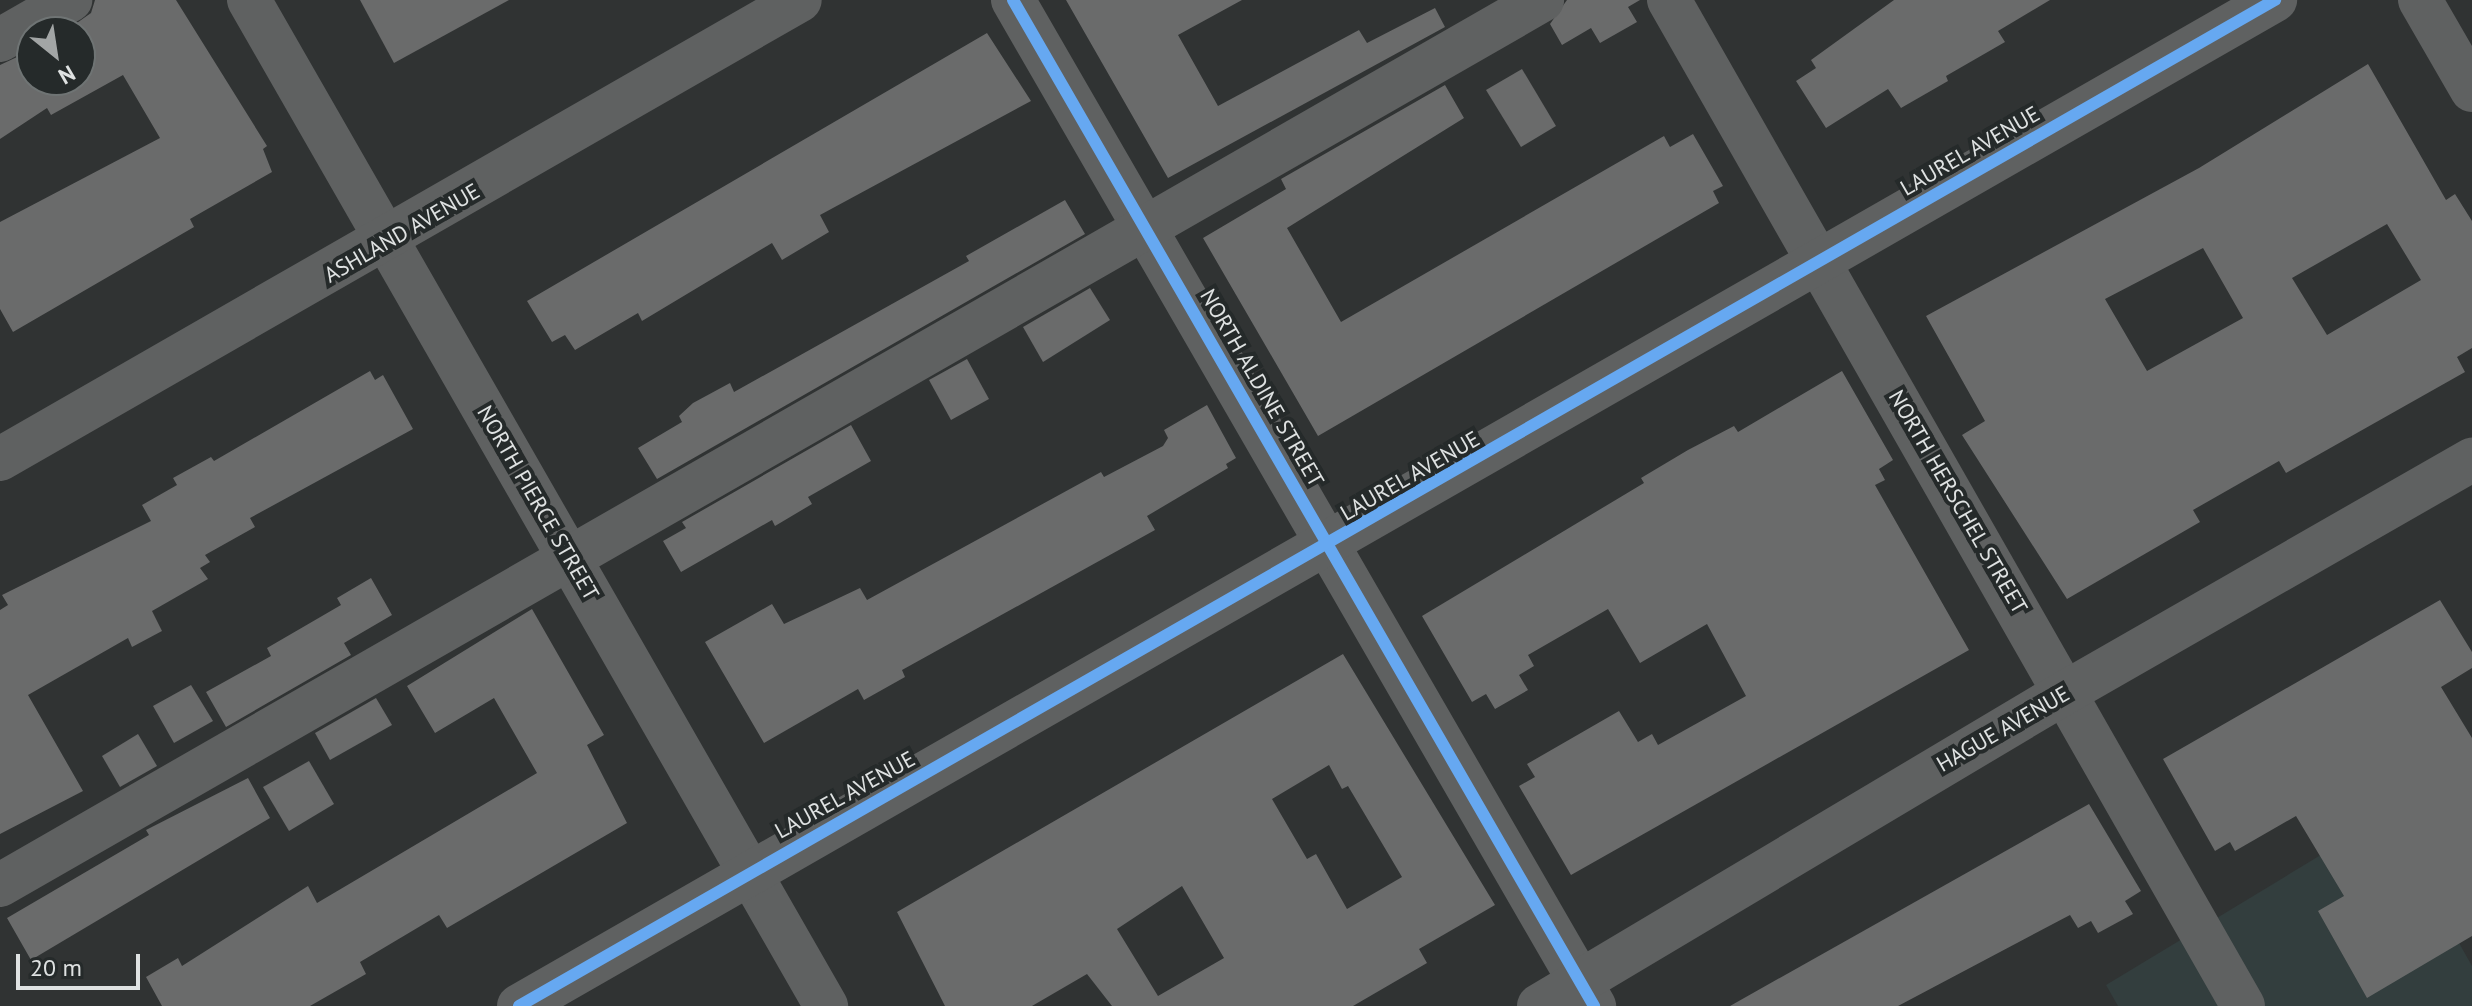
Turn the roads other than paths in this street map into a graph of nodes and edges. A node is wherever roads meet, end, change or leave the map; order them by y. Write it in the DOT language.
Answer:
graph roads {
  1 [pos="70,0"];
  2 [pos="249,0"];
  3 [pos="800,0"];
  4 [pos="1013,0"];
  5 [pos="1542,0"];
  6 [pos="1669,0"];
  7 [pos="2275,0"];
  8 [pos="2420,0"];
  9 [pos="0,40"];
  10 [pos="2472,90"];
  11 [pos="1144,227"];
  12 [pos="389,241"];
  13 [pos="1818,261"];
  14 [pos="0,459"];
  15 [pos="2472,460"];
  16 [pos="1331,545"];
  17 [pos="569,559"];
  18 [pos="2067,692"];
  19 [pos="749,872"];
  20 [pos="0,885"];
  21 [pos="1587,994"];
  22 [pos="519,1006"];
  23 [pos="826,1006"];
  24 [pos="1539,1006"];
  25 [pos="2243,1006"];
  1 -- 9 [label="street"];
  2 -- 12 [label="street, NORTH PIERCE STREET"];
  3 -- 12 [label="street, ASHLAND AVENUE"];
  4 -- 11 [label="street, NORTH ALDINE STREET"];
  5 -- 11 [label="street"];
  6 -- 13 [label="street, NORTH HERSCHEL STREET"];
  7 -- 13 [label="street, LAUREL AVENUE"];
  8 -- 10 [label="street"];
  11 -- 16 [label="street, NORTH ALDINE STREET"];
  11 -- 17 [label="street"];
  12 -- 14 [label="street, ASHLAND AVENUE"];
  12 -- 17 [label="street, NORTH PIERCE STREET"];
  13 -- 16 [label="street, LAUREL AVENUE"];
  13 -- 18 [label="street, NORTH HERSCHEL STREET"];
  15 -- 18 [label="street, HAGUE AVENUE"];
  16 -- 19 [label="street, LAUREL AVENUE"];
  16 -- 21 [label="street, NORTH ALDINE STREET"];
  17 -- 19 [label="street, NORTH PIERCE STREET"];
  17 -- 20 [label="street"];
  18 -- 21 [label="street, HAGUE AVENUE"];
  18 -- 25 [label="street, NORTH HERSCHEL STREET"];
  19 -- 22 [label="street, LAUREL AVENUE"];
  19 -- 23 [label="street, NORTH PIERCE STREET"];
  21 -- 24 [label="street, HAGUE AVENUE"];
}
